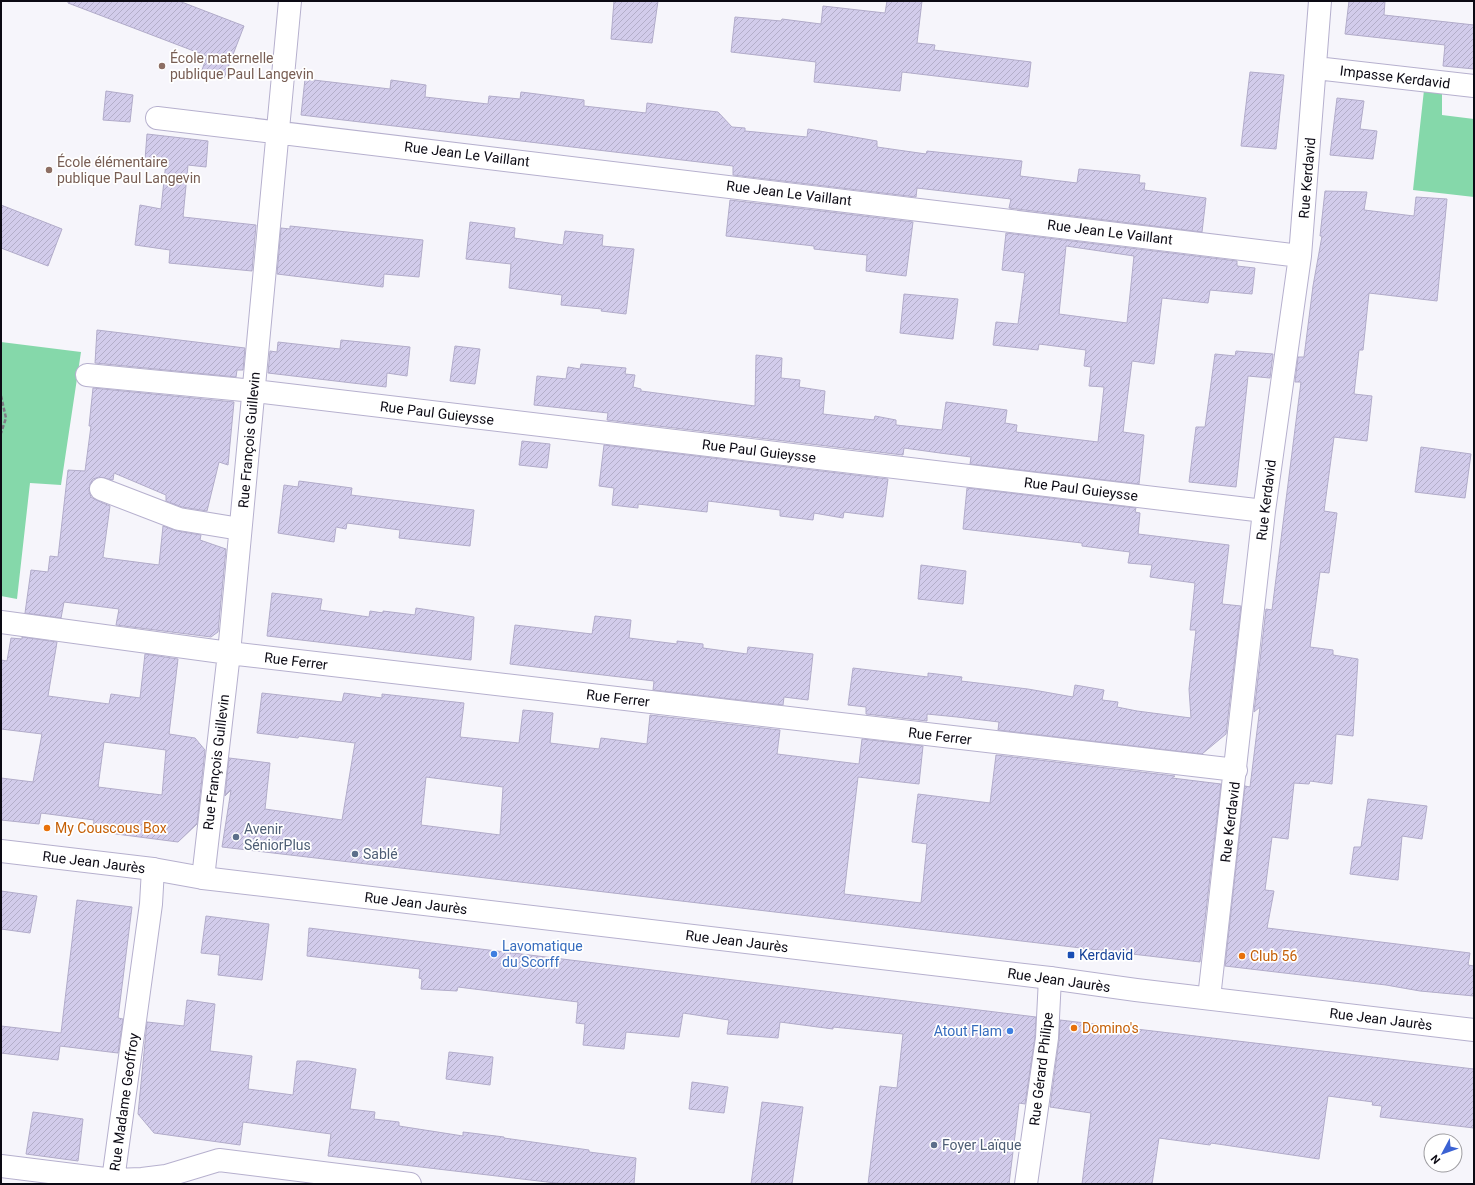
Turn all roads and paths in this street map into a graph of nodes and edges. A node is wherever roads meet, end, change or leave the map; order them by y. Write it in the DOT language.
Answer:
graph roads {
  1 [pos="290,1"];
  2 [pos="1320,1"];
  3 [pos="1316,68"];
  4 [pos="1474,86"];
  5 [pos="157,118"];
  6 [pos="277,131"];
  7 [pos="1300,256"];
  8 [pos="87,375"];
  9 [pos="254,391"];
  10 [pos="1,396"];
  11 [pos="1,433"];
  12 [pos="101,489"];
  13 [pos="1264,511"];
  14 [pos="240,529"];
  15 [pos="1,622"];
  16 [pos="229,653"];
  17 [pos="1236,770"];
  18 [pos="1,851"];
  19 [pos="153,869"];
  20 [pos="203,878"];
  21 [pos="1050,978"];
  22 [pos="1210,998"];
  23 [pos="1474,1030"];
  24 [pos="1,1166"];
  25 [pos="113,1180"];
  26 [pos="166,1180"];
  27 [pos="410,1184"];
  28 [pos="1026,1184"];
  1 -- 6 [label="street, Rue François Guillevin"];
  2 -- 3 [label="street, Rue Kerdavid"];
  3 -- 4 [label="street, Impasse Kerdavid"];
  3 -- 7 [label="street, Rue Kerdavid"];
  5 -- 6 [label="street, Rue Jean Le Vaillant"];
  6 -- 7 [label="street, Rue Jean Le Vaillant"];
  6 -- 9 [label="street, Rue François Guillevin"];
  7 -- 13 [label="street, Rue Kerdavid"];
  8 -- 9 [label="street, Rue Paul Guieysse"];
  9 -- 13 [label="street, Rue Paul Guieysse"];
  9 -- 14 [label="street, Rue François Guillevin"];
  10 -- 11 [label="path"];
  12 -- 14 [label="street"];
  13 -- 17 [label="street, Rue Kerdavid"];
  14 -- 16 [label="street, Rue François Guillevin"];
  15 -- 16 [label="street, Rue Ferrer"];
  16 -- 17 [label="street, Rue Ferrer"];
  16 -- 20 [label="street, Rue François Guillevin"];
  17 -- 22 [label="street, Rue Kerdavid"];
  18 -- 19 [label="street, Rue Jean Jaurès"];
  19 -- 20 [label="street, Rue Jean Jaurès"];
  19 -- 25 [label="street, Rue Madame Geoffroy"];
  20 -- 21 [label="street, Rue Jean Jaurès"];
  21 -- 22 [label="street, Rue Jean Jaurès"];
  21 -- 28 [label="street, Rue Gérard Philipe"];
  22 -- 23 [label="street, Rue Jean Jaurès"];
  24 -- 25 [label="street"];
  25 -- 26 [label="street, Rue Madame Geoffroy"];
  26 -- 27 [label="street, Rue Madame Geoffroy"];
}
